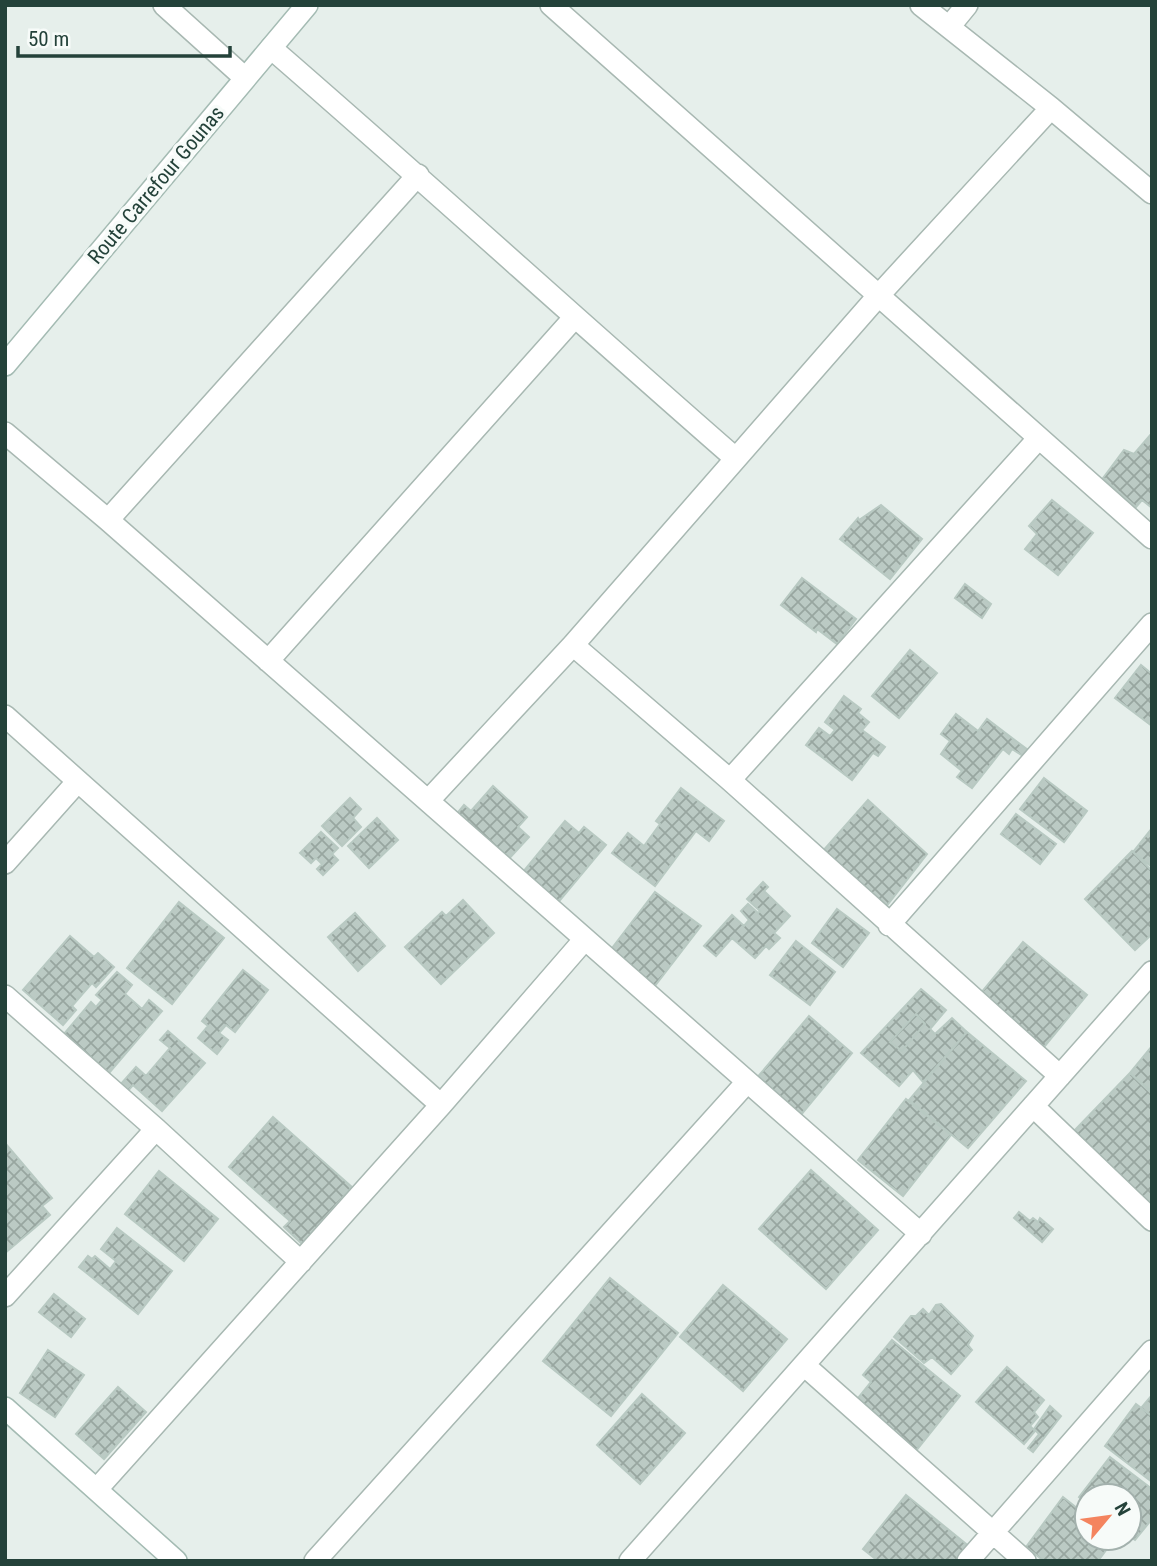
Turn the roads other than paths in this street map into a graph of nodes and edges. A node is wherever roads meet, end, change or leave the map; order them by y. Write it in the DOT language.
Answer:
graph roads {
  1 [pos="164,5"];
  2 [pos="307,5"];
  3 [pos="551,5"];
  4 [pos="921,5"];
  5 [pos="967,5"];
  6 [pos="949,27"];
  7 [pos="271,48"];
  8 [pos="245,78"];
  9 [pos="1051,108"];
  10 [pos="418,175"];
  11 [pos="1147,180"];
  12 [pos="879,295"];
  13 [pos="574,318"];
  14 [pos="5,365"];
  15 [pos="5,433"];
  16 [pos="1038,439"];
  17 [pos="735,458"];
  18 [pos="108,520"];
  19 [pos="1152,538"];
  20 [pos="1152,624"];
  21 [pos="573,645"];
  22 [pos="268,661"];
  23 [pos="5,716"];
  24 [pos="78,780"];
  25 [pos="730,780"];
  26 [pos="428,801"];
  27 [pos="5,863"];
  28 [pos="889,925"];
  29 [pos="585,939"];
  30 [pos="1152,972"];
  31 [pos="5,996"];
  32 [pos="1060,1076"];
  33 [pos="747,1082"];
  34 [pos="441,1105"];
  35 [pos="1033,1106"];
  36 [pos="156,1129"];
  37 [pos="1152,1220"];
  38 [pos="921,1234"];
  39 [pos="301,1262"];
  40 [pos="5,1296"];
  41 [pos="1152,1351"];
  42 [pos="804,1365"];
  43 [pos="5,1408"];
  44 [pos="97,1489"];
  45 [pos="993,1532"];
  46 [pos="176,1561"];
  47 [pos="315,1561"];
  48 [pos="630,1561"];
  49 [pos="968,1561"];
  50 [pos="1025,1561"];
  1 -- 8 [label="street"];
  2 -- 7 [label="street, Route Carrefour Gounas"];
  3 -- 12 [label="street"];
  4 -- 6 [label="street"];
  5 -- 6 [label="street"];
  6 -- 9 [label="street"];
  7 -- 8 [label="street, Route Carrefour Gounas"];
  7 -- 10 [label="street"];
  8 -- 14 [label="street, Route Carrefour Gounas"];
  9 -- 11 [label="street"];
  9 -- 12 [label="street"];
  10 -- 13 [label="street"];
  10 -- 18 [label="street"];
  12 -- 16 [label="street"];
  12 -- 17 [label="street"];
  13 -- 17 [label="street"];
  13 -- 22 [label="street"];
  15 -- 18 [label="street"];
  16 -- 19 [label="street"];
  16 -- 25 [label="street"];
  17 -- 21 [label="street"];
  18 -- 22 [label="street"];
  20 -- 28 [label="street"];
  21 -- 25 [label="street"];
  21 -- 26 [label="street"];
  22 -- 26 [label="street"];
  23 -- 24 [label="street"];
  24 -- 27 [label="street"];
  24 -- 34 [label="street"];
  25 -- 28 [label="street"];
  26 -- 29 [label="street"];
  28 -- 32 [label="street"];
  29 -- 33 [label="street"];
  29 -- 34 [label="street"];
  30 -- 32 [label="street"];
  31 -- 36 [label="street"];
  32 -- 35 [label="street"];
  33 -- 38 [label="street"];
  33 -- 47 [label="street"];
  34 -- 39 [label="street"];
  35 -- 37 [label="street"];
  35 -- 38 [label="street"];
  36 -- 39 [label="street"];
  36 -- 40 [label="street"];
  38 -- 42 [label="street"];
  39 -- 44 [label="street"];
  41 -- 45 [label="street"];
  42 -- 45 [label="street"];
  42 -- 48 [label="street"];
  43 -- 44 [label="street"];
  44 -- 46 [label="street"];
  45 -- 49 [label="street"];
  45 -- 50 [label="street"];
}
